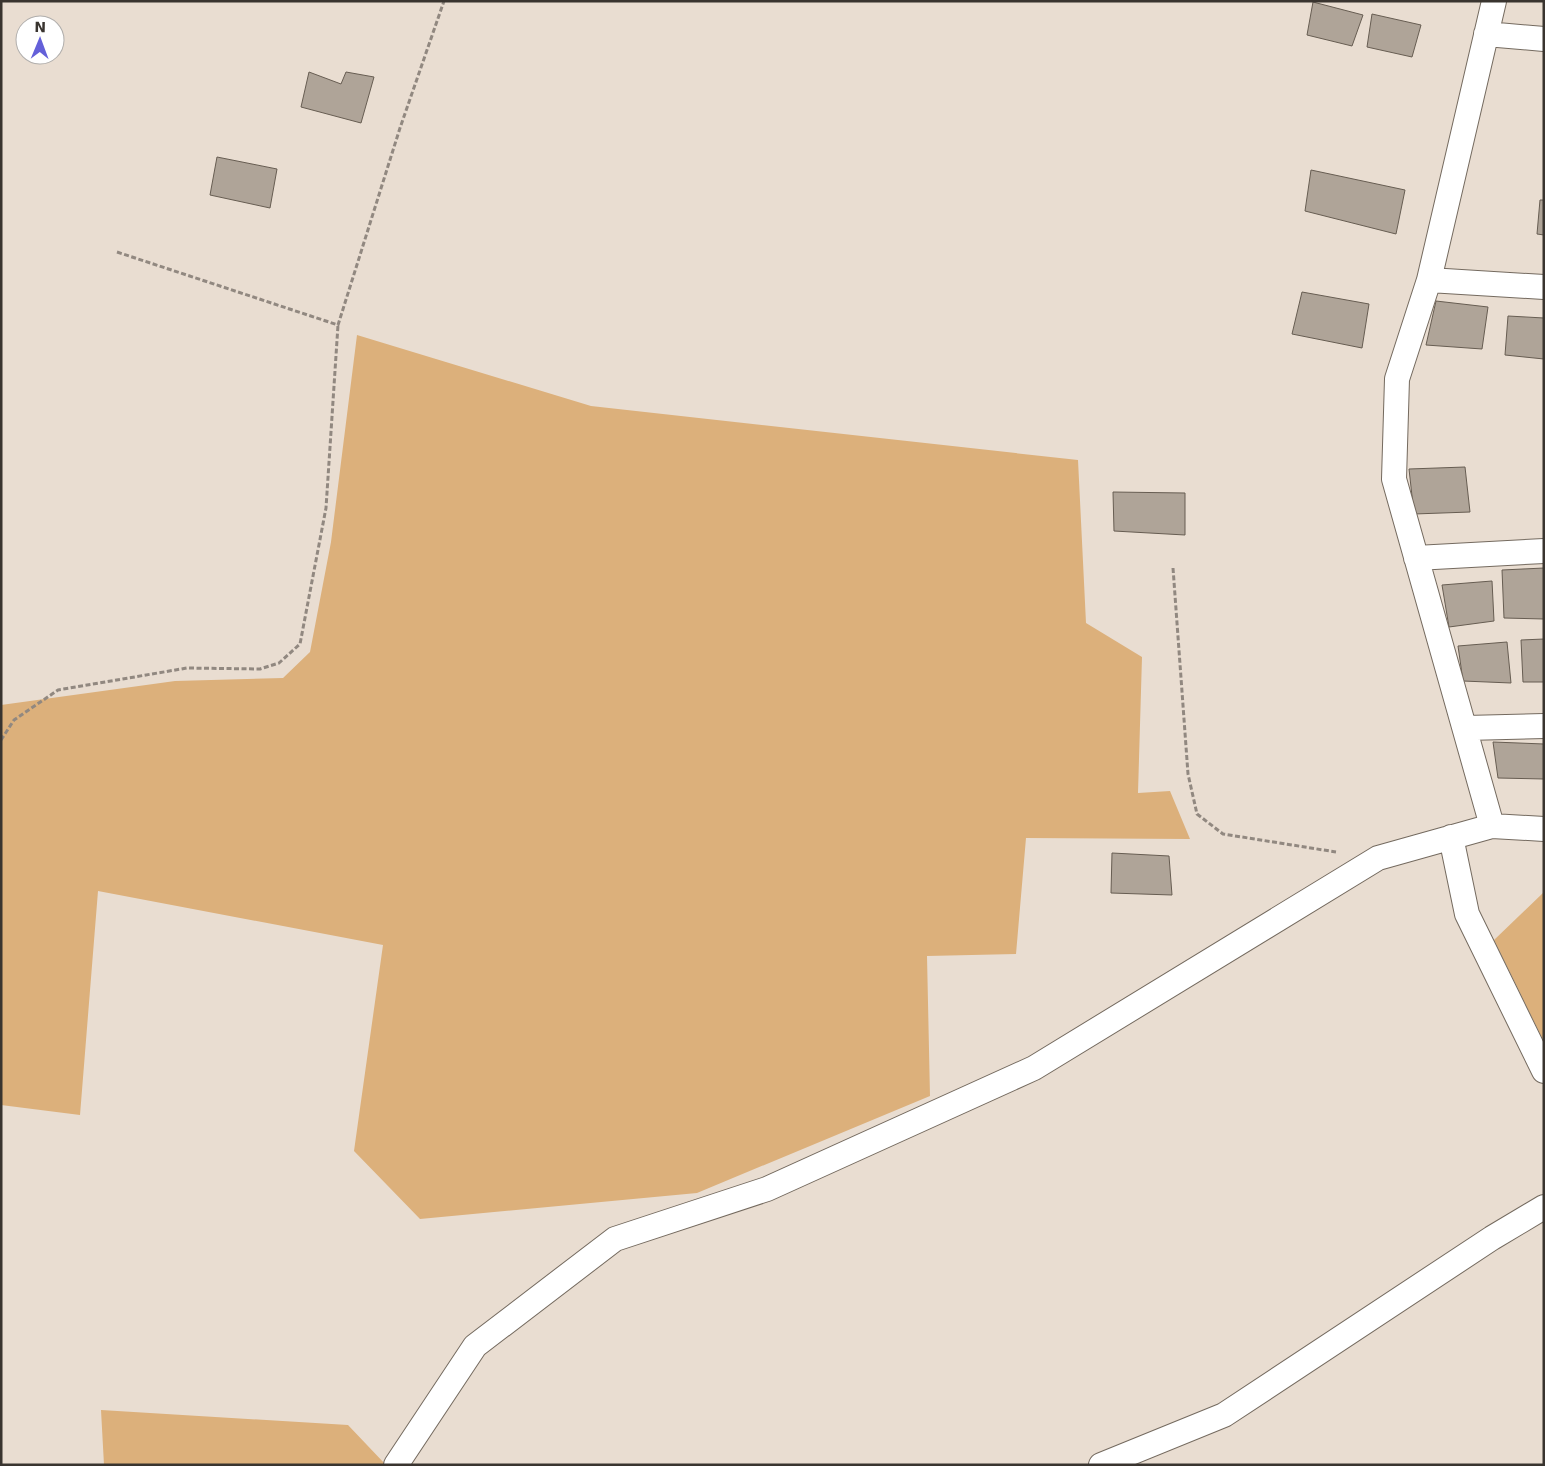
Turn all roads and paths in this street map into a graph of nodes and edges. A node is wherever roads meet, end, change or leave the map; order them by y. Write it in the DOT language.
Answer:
graph roads {
  1 [pos="444,1"];
  2 [pos="1494,1"];
  3 [pos="1486,34"];
  4 [pos="1544,39"];
  5 [pos="117,252"];
  6 [pos="1429,280"];
  7 [pos="1544,287"];
  8 [pos="338,325"];
  9 [pos="1544,551"];
  10 [pos="1416,558"];
  11 [pos="1173,568"];
  12 [pos="1544,726"];
  13 [pos="1466,728"];
  14 [pos="1,740"];
  15 [pos="1492,826"];
  16 [pos="1544,829"];
  17 [pos="1451,837"];
  18 [pos="1378,858"];
  19 [pos="1544,1071"];
  20 [pos="1544,1207"];
  21 [pos="396,1465"];
  22 [pos="1101,1465"];
  1 -- 8 [label="path"];
  2 -- 3 [label="street"];
  3 -- 4 [label="street"];
  3 -- 6 [label="street"];
  5 -- 8 [label="path"];
  6 -- 7 [label="street"];
  6 -- 10 [label="street"];
  8 -- 14 [label="path"];
  9 -- 10 [label="street"];
  10 -- 13 [label="street"];
  11 -- 18 [label="path"];
  12 -- 13 [label="street"];
  13 -- 15 [label="street"];
  15 -- 16 [label="street"];
  15 -- 17 [label="street"];
  17 -- 18 [label="street"];
  17 -- 19 [label="street"];
  18 -- 21 [label="street"];
  20 -- 22 [label="street"];
}
